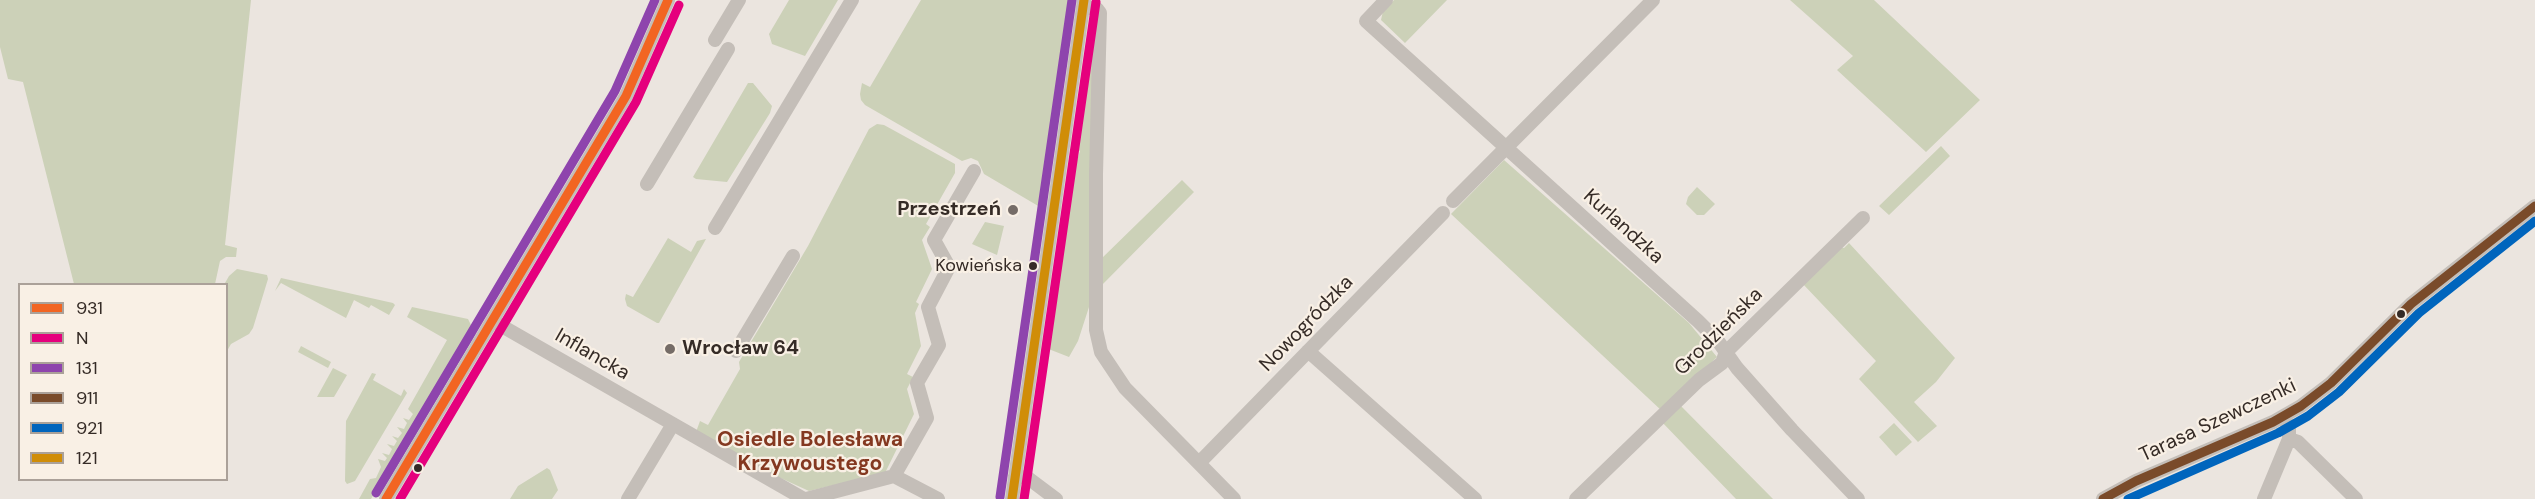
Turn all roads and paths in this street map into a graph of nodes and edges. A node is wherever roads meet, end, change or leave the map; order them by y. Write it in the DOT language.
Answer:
graph roads {
  1 [pos="668,0"];
  2 [pos="740,0"];
  3 [pos="852,0"];
  4 [pos="1386,0"];
  5 [pos="1653,0"];
  6 [pos="1084,4"];
  7 [pos="715,40"];
  8 [pos="728,49"];
  9 [pos="1505,147"];
  10 [pos="974,171"];
  11 [pos="647,183"];
  12 [pos="1453,201"];
  13 [pos="2535,206"];
  14 [pos="1443,213"];
  15 [pos="1863,218"];
  16 [pos="716,228"];
  17 [pos="793,256"];
  18 [pos="493,321"];
  19 [pos="736,351"];
  20 [pos="1308,351"];
  21 [pos="1726,352"];
  22 [pos="2284,417"];
  23 [pos="673,424"];
  24 [pos="2289,440"];
  25 [pos="1199,464"];
  26 [pos="894,476"];
  27 [pos="1015,476"];
  28 [pos="386,499"];
  29 [pos="628,499"];
  30 [pos="805,499"];
  31 [pos="938,499"];
  32 [pos="1012,499"];
  33 [pos="1056,499"];
  34 [pos="1234,499"];
  35 [pos="1475,499"];
  36 [pos="1576,499"];
  37 [pos="1858,499"];
  38 [pos="2103,499"];
  39 [pos="2264,499"];
  40 [pos="2356,499"];
  1 -- 18 [label="street"];
  2 -- 7 [label="street"];
  3 -- 16 [label="street"];
  4 -- 9 [label="street, Kurlandzka"];
  5 -- 9 [label="street"];
  6 -- 25 [label="street"];
  6 -- 27 [label="street"];
  8 -- 11 [label="street"];
  9 -- 12 [label="street"];
  9 -- 21 [label="street, Kurlandzka"];
  10 -- 26 [label="street"];
  13 -- 22 [label="street, Tarasa Szewczenki"];
  14 -- 20 [label="street, Nowogródzka"];
  15 -- 21 [label="street, Grodzieńska"];
  17 -- 19 [label="street"];
  18 -- 23 [label="street, Inflancka"];
  18 -- 28 [label="street"];
  20 -- 25 [label="street, Nowogródzka"];
  20 -- 35 [label="street"];
  21 -- 36 [label="street, Grodzieńska"];
  21 -- 37 [label="street, Kurlandzka"];
  22 -- 24 [label="street"];
  22 -- 38 [label="street, Tarasa Szewczenki"];
  23 -- 29 [label="street"];
  23 -- 30 [label="street, Inflancka"];
  24 -- 39 [label="street"];
  24 -- 40 [label="street"];
  25 -- 34 [label="street"];
  26 -- 30 [label="street, Inflancka"];
  26 -- 31 [label="street"];
  27 -- 32 [label="street"];
  27 -- 33 [label="street"];
}
